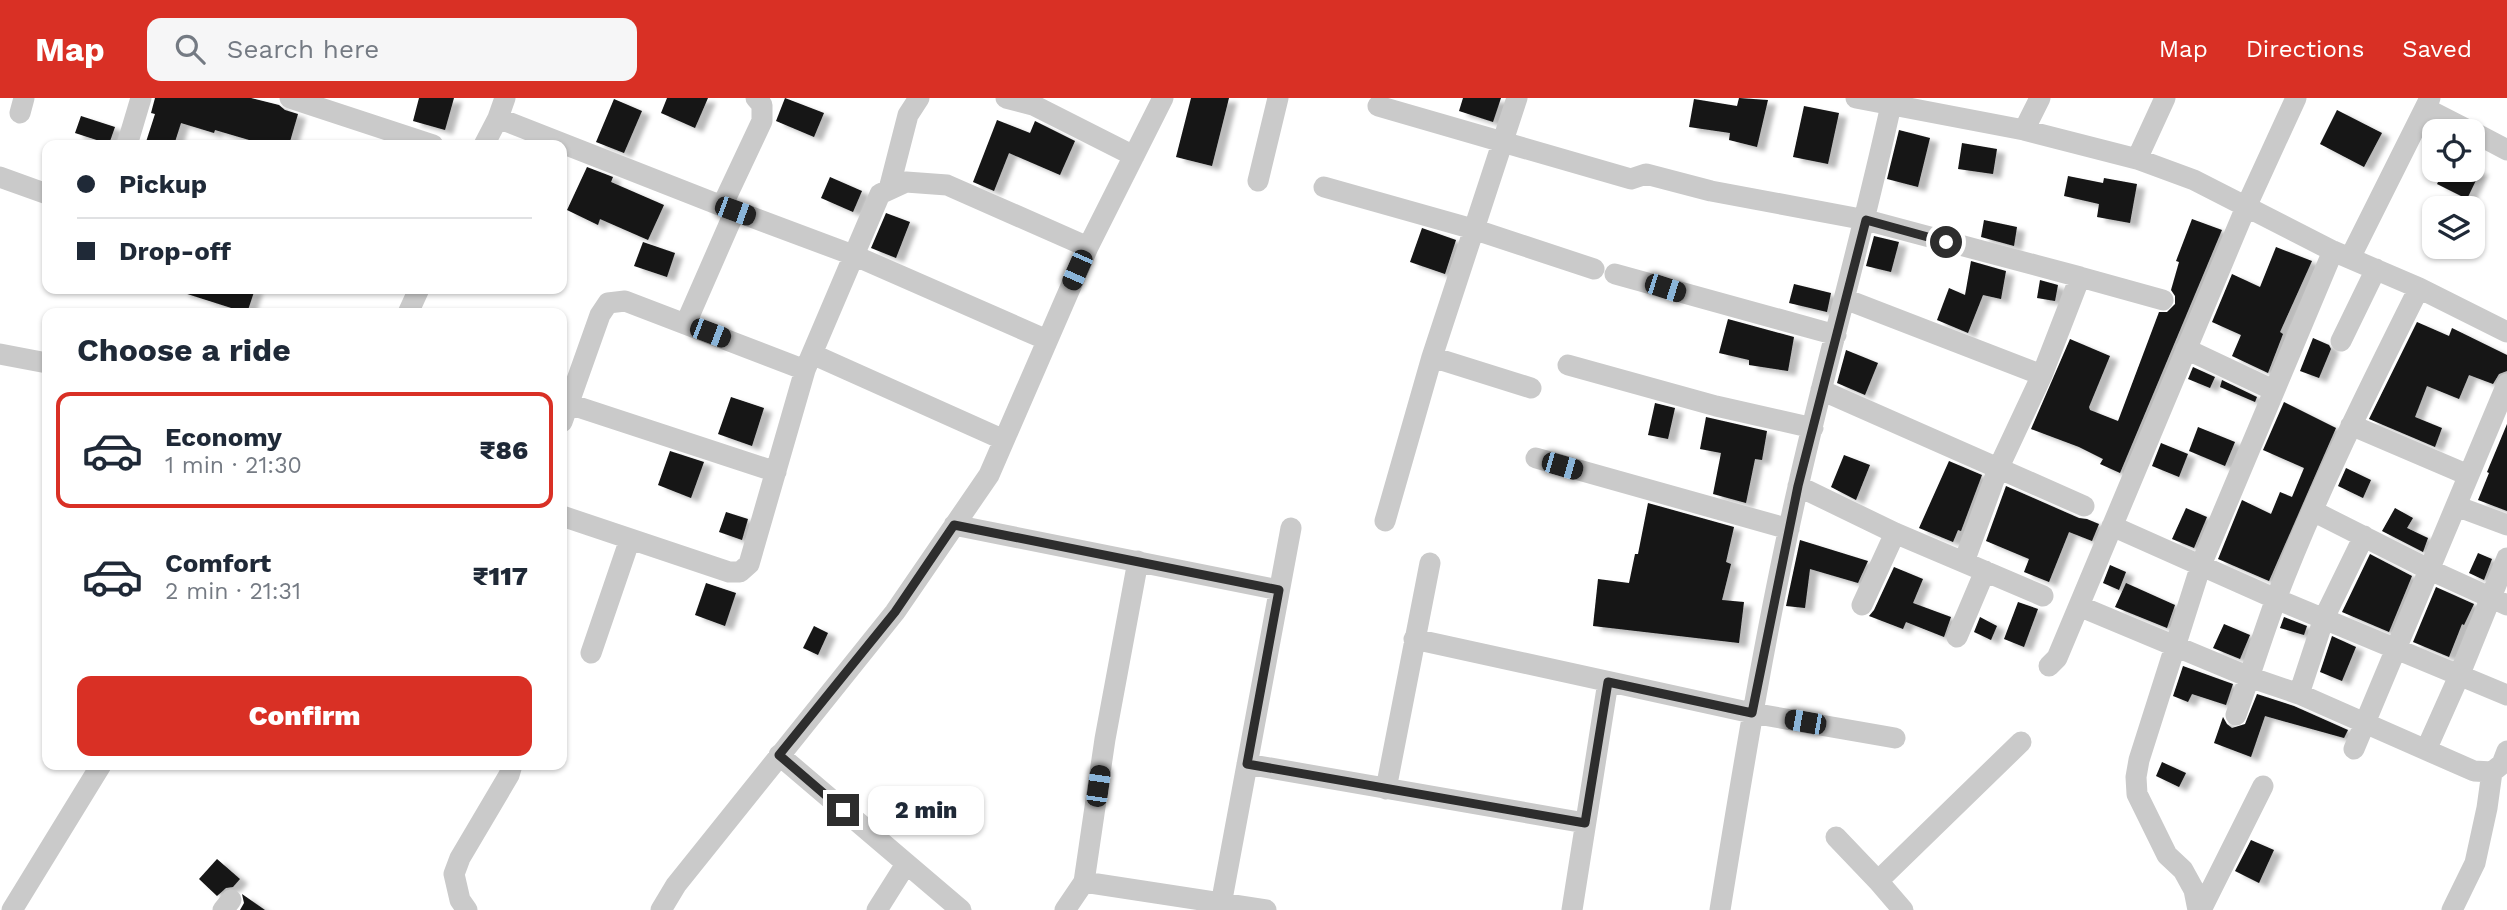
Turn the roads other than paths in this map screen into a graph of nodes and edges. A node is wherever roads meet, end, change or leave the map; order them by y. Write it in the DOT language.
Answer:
graph roads {
  1 [pos="141,98"];
  2 [pos="290,98"];
  3 [pos="756,98"];
  4 [pos="919,98"];
  5 [pos="1006,98"];
  6 [pos="1163,98"];
  7 [pos="1278,98"];
  8 [pos="1517,98"];
  9 [pos="1856,98"];
  10 [pos="2040,98"];
  11 [pos="2165,98"];
  12 [pos="2296,98"];
  13 [pos="1035,102"];
  14 [pos="2428,103"];
  15 [pos="1891,105"];
  16 [pos="1936,105"];
  17 [pos="1378,106"];
  18 [pos="1413,107"];
  19 [pos="501,108"];
  20 [pos="2452,119"];
  21 [pos="2024,130"];
  22 [pos="2485,139"];
  23 [pos="128,140"];
  24 [pos="418,140"];
  25 [pos="486,140"];
  26 [pos="1501,143"];
  27 [pos="2507,150"];
  28 [pos="1134,156"];
  29 [pos="2137,159"];
  30 [pos="0,177"];
  31 [pos="1258,181"];
  32 [pos="1324,187"];
  33 [pos="890,189"];
  34 [pos="42,192"];
  35 [pos="2246,207"];
  36 [pos="728,209"];
  37 [pos="1866,220"];
  38 [pos="1473,229"];
  39 [pos="1088,247"];
  40 [pos="2342,254"];
  41 [pos="853,255"];
  42 [pos="1594,269"];
  43 [pos="2376,269"];
  44 [pos="1615,274"];
  45 [pos="2080,277"];
  46 [pos="2419,288"];
  47 [pos="1845,299"];
  48 [pos="2162,300"];
  49 [pos="686,323"];
  50 [pos="2507,332"];
  51 [pos="1836,335"];
  52 [pos="1047,340"];
  53 [pos="2341,341"];
  54 [pos="2186,349"];
  55 [pos="0,354"];
  56 [pos="1432,357"];
  57 [pos="42,362"];
  58 [pos="808,362"];
  59 [pos="1568,365"];
  60 [pos="2042,374"];
  61 [pos="2507,384"];
  62 [pos="1531,388"];
  63 [pos="1821,390"];
  64 [pos="2273,390"];
  65 [pos="567,407"];
  66 [pos="567,414"];
  67 [pos="2351,425"];
  68 [pos="1812,428"];
  69 [pos="1004,440"];
  70 [pos="1536,458"];
  71 [pos="1998,469"];
  72 [pos="776,472"];
  73 [pos="2468,475"];
  74 [pos="1798,486"];
  75 [pos="2084,506"];
  76 [pos="2456,506"];
  77 [pos="2313,511"];
  78 [pos="567,518"];
  79 [pos="1384,521"];
  80 [pos="954,525"];
  81 [pos="2507,525"];
  82 [pos="2112,526"];
  83 [pos="1291,528"];
  84 [pos="1789,529"];
  85 [pos="1895,533"];
  86 [pos="2364,536"];
  87 [pos="630,539"];
  88 [pos="2507,558"];
  89 [pos="1138,561"];
  90 [pos="1964,562"];
  91 [pos="1430,563"];
  92 [pos="2201,565"];
  93 [pos="2430,570"];
  94 [pos="1985,571"];
  95 [pos="1279,590"];
  96 [pos="2042,596"];
  97 [pos="2276,599"];
  98 [pos="2499,601"];
  99 [pos="1862,605"];
  100 [pos="2079,606"];
  101 [pos="2324,618"];
  102 [pos="1957,637"];
  103 [pos="1414,639"];
  104 [pos="2174,646"];
  105 [pos="2396,649"];
  106 [pos="591,653"];
  107 [pos="2049,666"];
  108 [pos="2459,676"];
  109 [pos="2249,677"];
  110 [pos="1608,682"];
  111 [pos="2298,694"];
  112 [pos="2507,695"];
  113 [pos="1752,713"];
  114 [pos="2236,715"];
  115 [pos="2365,722"];
  116 [pos="1895,738"];
  117 [pos="2021,742"];
  118 [pos="2354,749"];
  119 [pos="2426,750"];
  120 [pos="779,755"];
  121 [pos="2502,763"];
  122 [pos="1247,764"];
  123 [pos="99,770"];
  124 [pos="510,770"];
  125 [pos="2263,786"];
  126 [pos="1386,789"];
  127 [pos="1585,823"];
  128 [pos="1836,837"];
  129 [pos="906,864"];
  130 [pos="1878,881"];
  131 [pos="1084,882"];
  132 [pos="1221,906"];
  133 [pos="12,910"];
  134 [pos="467,910"];
  135 [pos="661,910"];
  136 [pos="877,910"];
  137 [pos="961,910"];
  138 [pos="1065,910"];
  139 [pos="1266,910"];
  140 [pos="1572,910"];
  141 [pos="1720,910"];
  142 [pos="1903,910"];
  143 [pos="2199,910"];
  144 [pos="2452,910"];
  1 -- 23 [label="street"];
  2 -- 24 [label="street"];
  3 -- 36 [label="street"];
  4 -- 33 [label="street"];
  5 -- 13 [label="street"];
  6 -- 28 [label="street"];
  7 -- 31 [label="street"];
  8 -- 26 [label="street"];
  9 -- 15 [label="street"];
  10 -- 21 [label="street"];
  11 -- 29 [label="street"];
  12 -- 35 [label="street"];
  13 -- 28 [label="street"];
  14 -- 20 [label="street"];
  14 -- 40 [label="street"];
  15 -- 16 [label="street"];
  15 -- 37 [label="street"];
  16 -- 21 [label="street"];
  17 -- 18 [label="street"];
  18 -- 26 [label="street"];
  19 -- 25 [label="street"];
  19 -- 36 [label="street"];
  21 -- 29 [label="street"];
  22 -- 27 [label="street"];
  26 -- 37 [label="street"];
  26 -- 38 [label="street"];
  28 -- 39 [label="street"];
  29 -- 35 [label="street"];
  30 -- 34 [label="street"];
  32 -- 38 [label="street"];
  33 -- 39 [label="street"];
  33 -- 41 [label="street"];
  35 -- 40 [label="street"];
  35 -- 54 [label="street"];
  36 -- 41 [label="street"];
  36 -- 49 [label="street"];
  37 -- 45 [label="street"];
  37 -- 47 [label="street"];
  38 -- 42 [label="street"];
  38 -- 56 [label="street"];
  39 -- 52 [label="street"];
  40 -- 43 [label="street"];
  40 -- 64 [label="street"];
  41 -- 52 [label="street"];
  41 -- 58 [label="street"];
  43 -- 46 [label="street"];
  43 -- 53 [label="street"];
  44 -- 51 [label="street"];
  45 -- 48 [label="street"];
  45 -- 60 [label="street"];
  46 -- 50 [label="street"];
  46 -- 67 [label="street"];
  47 -- 51 [label="street"];
  47 -- 60 [label="street"];
  49 -- 58 [label="street"];
  49 -- 65 [label="street"];
  51 -- 63 [label="street"];
  52 -- 69 [label="street"];
  54 -- 64 [label="street"];
  54 -- 82 [label="street"];
  55 -- 57 [label="street"];
  56 -- 62 [label="street"];
  56 -- 79 [label="street"];
  58 -- 69 [label="street"];
  58 -- 72 [label="street"];
  59 -- 68 [label="street"];
  60 -- 71 [label="street"];
  61 -- 73 [label="street"];
  63 -- 68 [label="street"];
  63 -- 71 [label="street"];
  64 -- 92 [label="street"];
  66 -- 72 [label="street"];
  67 -- 73 [label="street"];
  67 -- 77 [label="street"];
  68 -- 74 [label="street"];
  69 -- 80 [label="street"];
  70 -- 84 [label="street"];
  71 -- 75 [label="street"];
  71 -- 90 [label="street"];
  72 -- 87 [label="street"];
  73 -- 76 [label="street"];
  74 -- 84 [label="street"];
  74 -- 85 [label="street"];
  76 -- 81 [label="street"];
  76 -- 93 [label="street"];
  77 -- 86 [label="street"];
  77 -- 97 [label="street"];
  78 -- 87 [label="street"];
  80 -- 89 [label="street"];
  80 -- 120 [label="street"];
  82 -- 92 [label="street"];
  82 -- 100 [label="street"];
  83 -- 95 [label="street"];
  84 -- 113 [label="street"];
  85 -- 90 [label="street"];
  85 -- 99 [label="street"];
  86 -- 93 [label="street"];
  86 -- 101 [label="street"];
  87 -- 106 [label="street"];
  88 -- 98 [label="street"];
  89 -- 95 [label="street"];
  89 -- 131 [label="street"];
  90 -- 94 [label="street"];
  91 -- 103 [label="street"];
  92 -- 97 [label="street"];
  92 -- 104 [label="street"];
  93 -- 98 [label="street"];
  93 -- 105 [label="street"];
  94 -- 96 [label="street"];
  94 -- 102 [label="street"];
  95 -- 122 [label="street"];
  97 -- 101 [label="street"];
  97 -- 109 [label="street"];
  98 -- 108 [label="street"];
  100 -- 104 [label="street"];
  100 -- 107 [label="street"];
  101 -- 105 [label="street"];
  101 -- 111 [label="street"];
  103 -- 110 [label="street"];
  103 -- 126 [label="street"];
  104 -- 109 [label="street"];
  104 -- 143 [label="street"];
  105 -- 108 [label="street"];
  105 -- 115 [label="street"];
  108 -- 112 [label="street"];
  108 -- 119 [label="street"];
  109 -- 111 [label="street"];
  109 -- 114 [label="street"];
  110 -- 113 [label="street"];
  110 -- 127 [label="street"];
  111 -- 115 [label="street"];
  113 -- 116 [label="street"];
  113 -- 141 [label="street"];
  115 -- 118 [label="street"];
  115 -- 119 [label="street"];
  117 -- 130 [label="street"];
  119 -- 121 [label="street"];
  120 -- 129 [label="street"];
  120 -- 135 [label="street"];
  121 -- 144 [label="street"];
  122 -- 126 [label="street"];
  122 -- 132 [label="street"];
  123 -- 133 [label="street"];
  124 -- 134 [label="street"];
  125 -- 143 [label="street"];
  126 -- 127 [label="street"];
  127 -- 140 [label="street"];
  128 -- 130 [label="street"];
  129 -- 136 [label="street"];
  129 -- 137 [label="street"];
  130 -- 142 [label="street"];
  131 -- 132 [label="street"];
  131 -- 138 [label="street"];
  132 -- 139 [label="street"];
}
